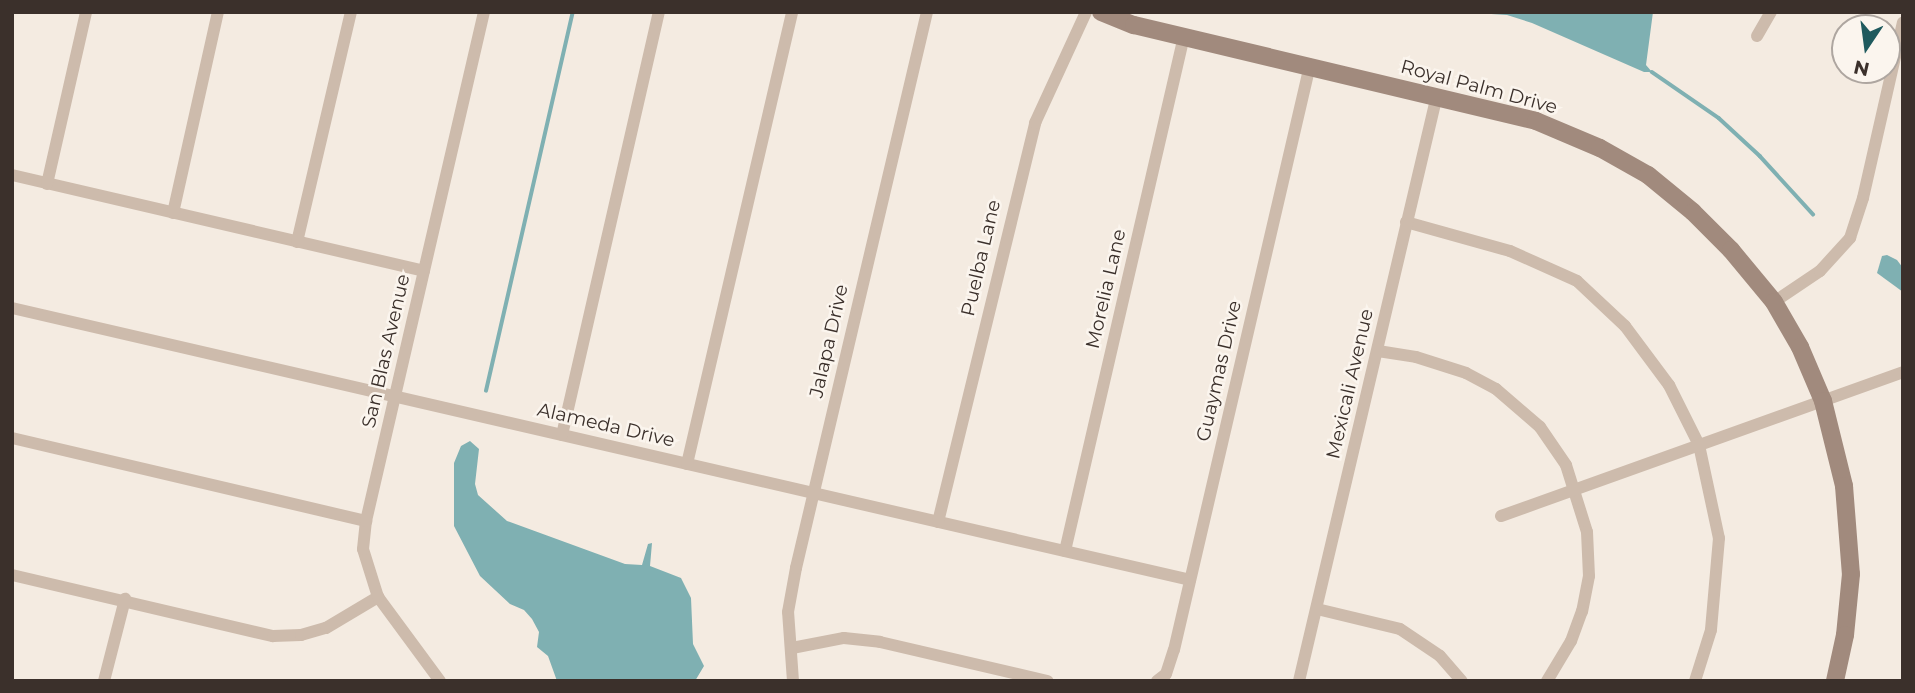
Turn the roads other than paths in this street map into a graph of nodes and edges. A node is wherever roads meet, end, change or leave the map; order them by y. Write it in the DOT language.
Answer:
graph roads {
  1 [pos="86,12"];
  2 [pos="218,12"];
  3 [pos="351,12"];
  4 [pos="484,12"];
  5 [pos="659,12"];
  6 [pos="792,12"];
  7 [pos="926,12"];
  8 [pos="1086,12"];
  9 [pos="1101,12"];
  10 [pos="1771,12"];
  11 [pos="1903,22"];
  12 [pos="1184,36"];
  13 [pos="1757,36"];
  14 [pos="1310,65"];
  15 [pos="1437,95"];
  16 [pos="12,175"];
  17 [pos="47,184"];
  18 [pos="173,213"];
  19 [pos="1406,222"];
  20 [pos="298,242"];
  21 [pos="424,271"];
  22 [pos="1774,302"];
  23 [pos="12,308"];
  24 [pos="1378,351"];
  25 [pos="1903,372"];
  26 [pos="394,397"];
  27 [pos="1823,401"];
  28 [pos="562,435"];
  29 [pos="12,438"];
  30 [pos="1699,444"];
  31 [pos="687,464"];
  32 [pos="1575,488"];
  33 [pos="814,493"];
  34 [pos="1502,516"];
  35 [pos="366,521"];
  36 [pos="939,522"];
  37 [pos="1065,551"];
  38 [pos="12,575"];
  39 [pos="1190,580"];
  40 [pos="378,597"];
  41 [pos="125,599"];
  42 [pos="1317,609"];
  43 [pos="792,648"];
  44 [pos="104,681"];
  45 [pos="440,681"];
  46 [pos="793,681"];
  47 [pos="1048,681"];
  48 [pos="1157,681"];
  49 [pos="1299,681"];
  50 [pos="1462,681"];
  51 [pos="1547,681"];
  52 [pos="1695,681"];
  53 [pos="1835,681"];
  1 -- 17 [label="street"];
  2 -- 18 [label="street"];
  3 -- 20 [label="street"];
  4 -- 21 [label="street, San Blas Avenue"];
  5 -- 28 [label="street"];
  6 -- 31 [label="street"];
  7 -- 33 [label="street, Jalapa Drive"];
  8 -- 36 [label="street, Puelba Lane"];
  9 -- 12 [label="street, Royal Palm Drive"];
  10 -- 13 [label="street"];
  11 -- 22 [label="street"];
  12 -- 14 [label="street, Royal Palm Drive"];
  12 -- 37 [label="street, Morelia Lane"];
  14 -- 15 [label="street, Royal Palm Drive"];
  14 -- 39 [label="street, Guaymas Drive"];
  15 -- 19 [label="street, Mexicali Avenue"];
  15 -- 22 [label="street, Royal Palm Drive"];
  16 -- 17 [label="street"];
  17 -- 18 [label="street"];
  18 -- 20 [label="street"];
  19 -- 24 [label="street, Mexicali Avenue"];
  19 -- 30 [label="street"];
  20 -- 21 [label="street"];
  21 -- 26 [label="street, San Blas Avenue"];
  22 -- 27 [label="street, Royal Palm Drive"];
  23 -- 26 [label="street, Alameda Drive"];
  24 -- 32 [label="street"];
  24 -- 42 [label="street, Mexicali Avenue"];
  25 -- 27 [label="street"];
  26 -- 28 [label="street, Alameda Drive"];
  26 -- 35 [label="street, San Blas Avenue"];
  27 -- 30 [label="street"];
  27 -- 53 [label="street, Royal Palm Drive"];
  28 -- 31 [label="street, Alameda Drive"];
  29 -- 35 [label="street"];
  30 -- 32 [label="street"];
  30 -- 52 [label="street"];
  31 -- 33 [label="street, Alameda Drive"];
  32 -- 34 [label="street"];
  32 -- 51 [label="street"];
  33 -- 36 [label="street, Alameda Drive"];
  33 -- 43 [label="street, Jalapa Drive"];
  35 -- 40 [label="street, San Blas Avenue"];
  36 -- 37 [label="street, Alameda Drive"];
  37 -- 39 [label="street, Alameda Drive"];
  38 -- 41 [label="street"];
  39 -- 48 [label="street, Guaymas Drive"];
  40 -- 41 [label="street"];
  40 -- 45 [label="street, San Blas Avenue"];
  41 -- 44 [label="street"];
  42 -- 49 [label="street, Mexicali Avenue"];
  42 -- 50 [label="street"];
  43 -- 46 [label="street, Jalapa Drive"];
  43 -- 47 [label="street"];
}
